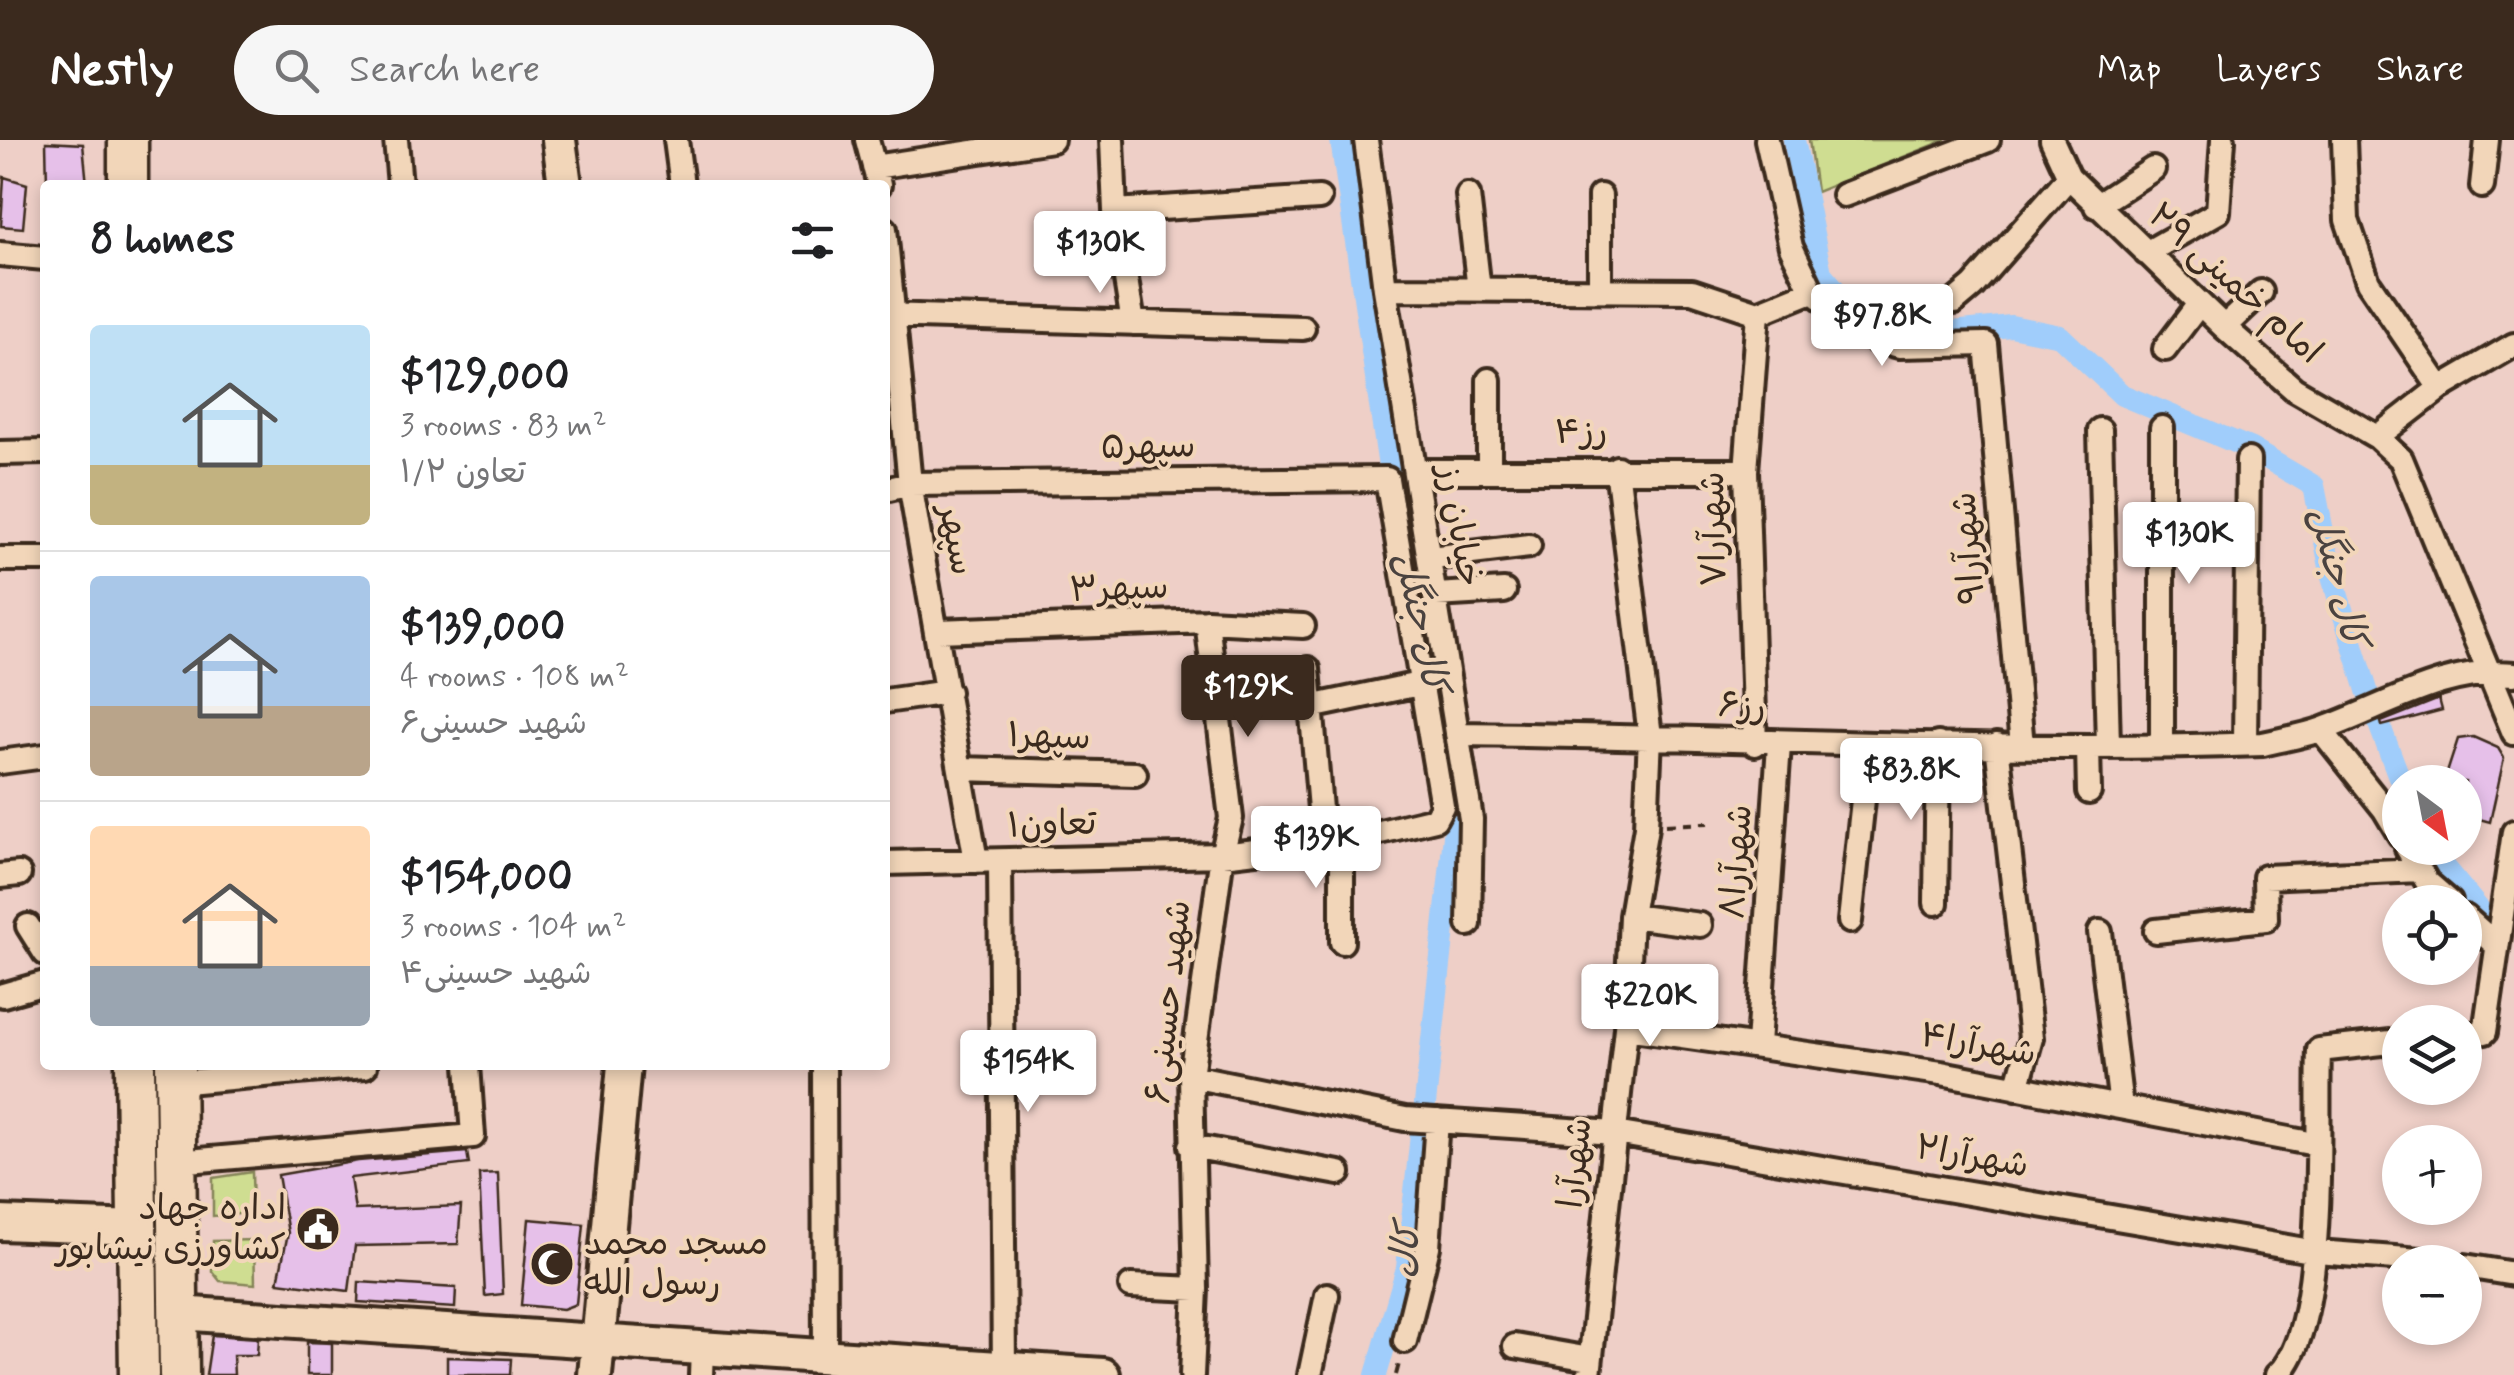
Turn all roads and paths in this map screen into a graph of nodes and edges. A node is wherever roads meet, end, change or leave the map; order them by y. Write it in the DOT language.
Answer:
graph roads {
  1 [pos="128,140"];
  2 [pos="396,140"];
  3 [pos="560,140"];
  4 [pos="701,140"];
  5 [pos="867,140"];
  6 [pos="1052,140"];
  7 [pos="1112,140"];
  8 [pos="1366,140"];
  9 [pos="1768,140"];
  10 [pos="1988,140"];
  11 [pos="2052,140"];
  12 [pos="2223,140"];
  13 [pos="2344,140"];
  14 [pos="2487,140"];
  15 [pos="677,141"];
  16 [pos="2153,168"];
  17 [pos="876,176"];
  18 [pos="2069,177"];
  19 [pos="128,180"];
  20 [pos="400,180"];
  21 [pos="564,180"];
  22 [pos="681,180"];
  23 [pos="2482,186"];
  24 [pos="1468,194"];
  25 [pos="1844,195"];
  26 [pos="1600,196"];
  27 [pos="1320,198"];
  28 [pos="2096,206"];
  29 [pos="1115,211"];
  30 [pos="2146,253"];
  31 [pos="0,254"];
  32 [pos="40,258"];
  33 [pos="1386,289"];
  34 [pos="1479,290"];
  35 [pos="1600,290"];
  36 [pos="1812,291"];
  37 [pos="2260,292"];
  38 [pos="1954,302"];
  39 [pos="2200,304"];
  40 [pos="1758,314"];
  41 [pos="891,315"];
  42 [pos="1132,324"];
  43 [pos="2224,327"];
  44 [pos="1303,328"];
  45 [pos="2514,345"];
  46 [pos="2165,348"];
  47 [pos="1489,380"];
  48 [pos="2440,388"];
  49 [pos="2162,428"];
  50 [pos="2100,430"];
  51 [pos="2377,436"];
  52 [pos="40,452"];
  53 [pos="0,454"];
  54 [pos="2248,460"];
  55 [pos="1490,468"];
  56 [pos="1617,468"];
  57 [pos="1416,471"];
  58 [pos="1746,471"];
  59 [pos="910,484"];
  60 [pos="890,489"];
  61 [pos="1529,546"];
  62 [pos="0,558"];
  63 [pos="40,558"];
  64 [pos="1431,558"];
  65 [pos="1504,592"];
  66 [pos="1436,595"];
  67 [pos="1207,621"];
  68 [pos="1303,626"];
  69 [pos="938,631"];
  70 [pos="1308,670"];
  71 [pos="2502,673"];
  72 [pos="1424,683"];
  73 [pos="948,692"];
  74 [pos="890,701"];
  75 [pos="1310,707"];
  76 [pos="2321,730"];
  77 [pos="2514,733"];
  78 [pos="1457,734"];
  79 [pos="1650,736"];
  80 [pos="1755,744"];
  81 [pos="1779,744"];
  82 [pos="1868,744"];
  83 [pos="1938,744"];
  84 [pos="1996,744"];
  85 [pos="2245,744"];
  86 [pos="2022,746"];
  87 [pos="2162,746"];
  88 [pos="2098,747"];
  89 [pos="40,757"];
  90 [pos="0,762"];
  91 [pos="961,769"];
  92 [pos="1135,774"];
  93 [pos="2090,792"];
  94 [pos="2382,805"];
  95 [pos="1708,823"];
  96 [pos="1646,826"];
  97 [pos="2514,832"];
  98 [pos="1333,842"];
  99 [pos="1222,854"];
  100 [pos="976,862"];
  101 [pos="1000,862"];
  102 [pos="890,863"];
  103 [pos="2417,865"];
  104 [pos="2420,870"];
  105 [pos="2434,885"];
  106 [pos="1936,903"];
  107 [pos="1631,916"];
  108 [pos="1850,921"];
  109 [pos="1469,924"];
  110 [pos="28,926"];
  111 [pos="1700,926"];
  112 [pos="2156,931"];
  113 [pos="2100,932"];
  114 [pos="2482,932"];
  115 [pos="1342,942"];
  116 [pos="2496,945"];
  117 [pos="40,946"];
  118 [pos="40,984"];
  119 [pos="2,995"];
  120 [pos="1626,1028"];
  121 [pos="2482,1032"];
  122 [pos="1758,1044"];
  123 [pos="2382,1044"];
  124 [pos="135,1070"];
  125 [pos="270,1070"];
  126 [pos="468,1070"];
  127 [pos="624,1070"];
  128 [pos="824,1070"];
  129 [pos="175,1074"];
  130 [pos="1190,1076"];
  131 [pos="2017,1088"];
  132 [pos="2121,1107"];
  133 [pos="1437,1121"];
  134 [pos="1615,1133"];
  135 [pos="2316,1144"];
  136 [pos="1191,1146"];
  137 [pos="176,1162"];
  138 [pos="1339,1173"];
  139 [pos="0,1223"];
  140 [pos="137,1228"];
  141 [pos="2316,1252"];
  142 [pos="2382,1257"];
  143 [pos="2482,1269"];
  144 [pos="2514,1274"];
  145 [pos="1131,1286"];
  146 [pos="1196,1289"];
  147 [pos="1328,1294"];
  148 [pos="178,1313"];
  149 [pos="600,1338"];
  150 [pos="1405,1342"];
  151 [pos="1516,1346"];
  152 [pos="825,1356"];
  153 [pos="702,1362"];
  154 [pos="1590,1367"];
  155 [pos="870,1368"];
  156 [pos="1004,1369"];
  157 [pos="139,1375"];
  158 [pos="179,1375"];
  159 [pos="595,1375"];
  160 [pos="1103,1375"];
  161 [pos="1192,1375"];
  162 [pos="1310,1375"];
  163 [pos="2277,1375"];
  1 -- 19 [label="main road"];
  2 -- 20 [label="street"];
  3 -- 21 [label="main road"];
  4 -- 15 [label="street"];
  5 -- 17 [label="street"];
  6 -- 17 [label="street"];
  7 -- 29 [label="street"];
  8 -- 33 [label="street, خیابان رز"];
  9 -- 36 [label="street"];
  10 -- 25 [label="street"];
  11 -- 18 [label="street, امام خمینی ۲۹"];
  12 -- 30 [label="street"];
  13 -- 48 [label="street"];
  14 -- 23 [label="street"];
  15 -- 22 [label="street"];
  16 -- 28 [label="street"];
  18 -- 28 [label="street, امام خمینی ۲۹"];
  18 -- 38 [label="street"];
  24 -- 34 [label="street"];
  26 -- 35 [label="street"];
  27 -- 29 [label="street"];
  28 -- 30 [label="street, امام خمینی ۲۹"];
  29 -- 42 [label="street"];
  30 -- 39 [label="street, امام خمینی ۲۹"];
  31 -- 32 [label="street"];
  33 -- 34 [label="street"];
  33 -- 57 [label="street, خیابان رز"];
  34 -- 35 [label="street"];
  35 -- 40 [label="street"];
  36 -- 40 [label="street"];
  36 -- 86 [label="street, شهرآرا۹"];
  37 -- 43 [label="street"];
  39 -- 43 [label="street, امام خمینی ۲۹"];
  39 -- 46 [label="street"];
  40 -- 58 [label="street, شهرآرا۷"];
  41 -- 42 [label="street"];
  41 -- 59 [label="street, سپهر"];
  42 -- 44 [label="street"];
  43 -- 51 [label="street, امام خمینی ۲۹"];
  45 -- 48 [label="street"];
  47 -- 55 [label="street"];
  48 -- 51 [label="street"];
  49 -- 87 [label="street"];
  50 -- 88 [label="street"];
  51 -- 71 [label="street, امام خمینی ۲۹"];
  52 -- 53 [label="street"];
  54 -- 85 [label="street"];
  55 -- 56 [label="street, رز۴"];
  55 -- 57 [label="street, رز۴"];
  56 -- 58 [label="street, رز۴"];
  56 -- 79 [label="street, شهرآرا"];
  57 -- 64 [label="street, خیابان رز"];
  58 -- 80 [label="street, شهرآرا۷"];
  59 -- 60 [label="street, سپهر۵"];
  59 -- 69 [label="street, سپهر"];
  59 -- 72 [label="street, سپهر۵"];
  61 -- 64 [label="street"];
  62 -- 63 [label="street"];
  64 -- 66 [label="street, خیابان رز"];
  65 -- 66 [label="street"];
  66 -- 78 [label="street, خیابان رز"];
  67 -- 68 [label="street, سپهر۳"];
  67 -- 69 [label="street, سپهر۳"];
  67 -- 99 [label="street, شهید حسینی۶"];
  69 -- 73 [label="street, سپهر"];
  70 -- 75 [label="street"];
  71 -- 76 [label="street, رز۶"];
  71 -- 77 [label="street, امام خمینی ۲۹"];
  72 -- 75 [label="street"];
  72 -- 98 [label="street"];
  73 -- 74 [label="street"];
  73 -- 91 [label="street, سپهر"];
  75 -- 98 [label="street"];
  76 -- 85 [label="street, رز۶"];
  76 -- 94 [label="street"];
  78 -- 79 [label="street, رز۶"];
  78 -- 109 [label="street, خیابان رز"];
  79 -- 80 [label="street, رز۶"];
  79 -- 96 [label="street, شهرآرا"];
  80 -- 81 [label="street, رز۶"];
  81 -- 82 [label="street, رز۶"];
  81 -- 122 [label="street, شهرآرا۸"];
  82 -- 83 [label="street, رز۶"];
  82 -- 108 [label="street"];
  83 -- 84 [label="street, رز۶"];
  83 -- 106 [label="street"];
  84 -- 86 [label="street, رز۶"];
  84 -- 131 [label="street"];
  85 -- 87 [label="street, رز۶"];
  86 -- 88 [label="street, رز۶"];
  87 -- 88 [label="street, رز۶"];
  88 -- 93 [label="street"];
  89 -- 90 [label="street"];
  91 -- 92 [label="street, سپهر۱"];
  91 -- 100 [label="street, سپهر"];
  95 -- 96 [label="path"];
  96 -- 107 [label="street, شهرآرا"];
  97 -- 116 [label="street"];
  98 -- 99 [label="street"];
  98 -- 115 [label="street"];
  99 -- 101 [label="street, تعاون۱"];
  99 -- 130 [label="street, شهید حسینی۶"];
  100 -- 101 [label="street, تعاون۱"];
  100 -- 102 [label="street, تعاون۱"];
  101 -- 156 [label="street"];
  103 -- 104 [label="street"];
  104 -- 105 [label="street"];
  104 -- 112 [label="street"];
  107 -- 111 [label="street"];
  107 -- 120 [label="street, شهرآرا"];
  110 -- 117 [label="street"];
  113 -- 132 [label="street"];
  114 -- 116 [label="street"];
  116 -- 121 [label="street"];
  118 -- 119 [label="street"];
  120 -- 122 [label="street, شهرآرا۴"];
  120 -- 134 [label="street, شهرآرا"];
  122 -- 131 [label="street, شهرآرا۴"];
  123 -- 135 [label="street"];
  124 -- 140 [label="main road"];
  125 -- 129 [label="street"];
  126 -- 137 [label="street"];
  127 -- 149 [label="main road"];
  128 -- 152 [label="street"];
  129 -- 137 [label="main road"];
  130 -- 133 [label="street, شهرآرا۲"];
  130 -- 136 [label="street, شهید حسینی۶"];
  131 -- 132 [label="street, شهرآرا۴"];
  132 -- 135 [label="street, شهرآرا۴"];
  133 -- 134 [label="street, شهرآرا۲"];
  133 -- 150 [label="street"];
  134 -- 141 [label="street, شهرآرا۲"];
  134 -- 154 [label="street, شهرآرا"];
  135 -- 141 [label="street"];
  136 -- 138 [label="street"];
  136 -- 146 [label="street, شهید حسینی۶"];
  137 -- 148 [label="main road"];
  139 -- 140 [label="main road"];
  140 -- 157 [label="main road"];
  141 -- 142 [label="street, شهرآرا۲"];
  141 -- 163 [label="street"];
  143 -- 144 [label="street"];
  145 -- 146 [label="street"];
  146 -- 161 [label="street, شهید حسینی۶"];
  147 -- 162 [label="street"];
  148 -- 149 [label="main road"];
  148 -- 158 [label="main road"];
  149 -- 153 [label="main road"];
  149 -- 159 [label="main road"];
  151 -- 154 [label="street"];
  152 -- 153 [label="main road"];
  152 -- 155 [label="main road"];
  155 -- 156 [label="main road"];
  156 -- 160 [label="main road"];
}
